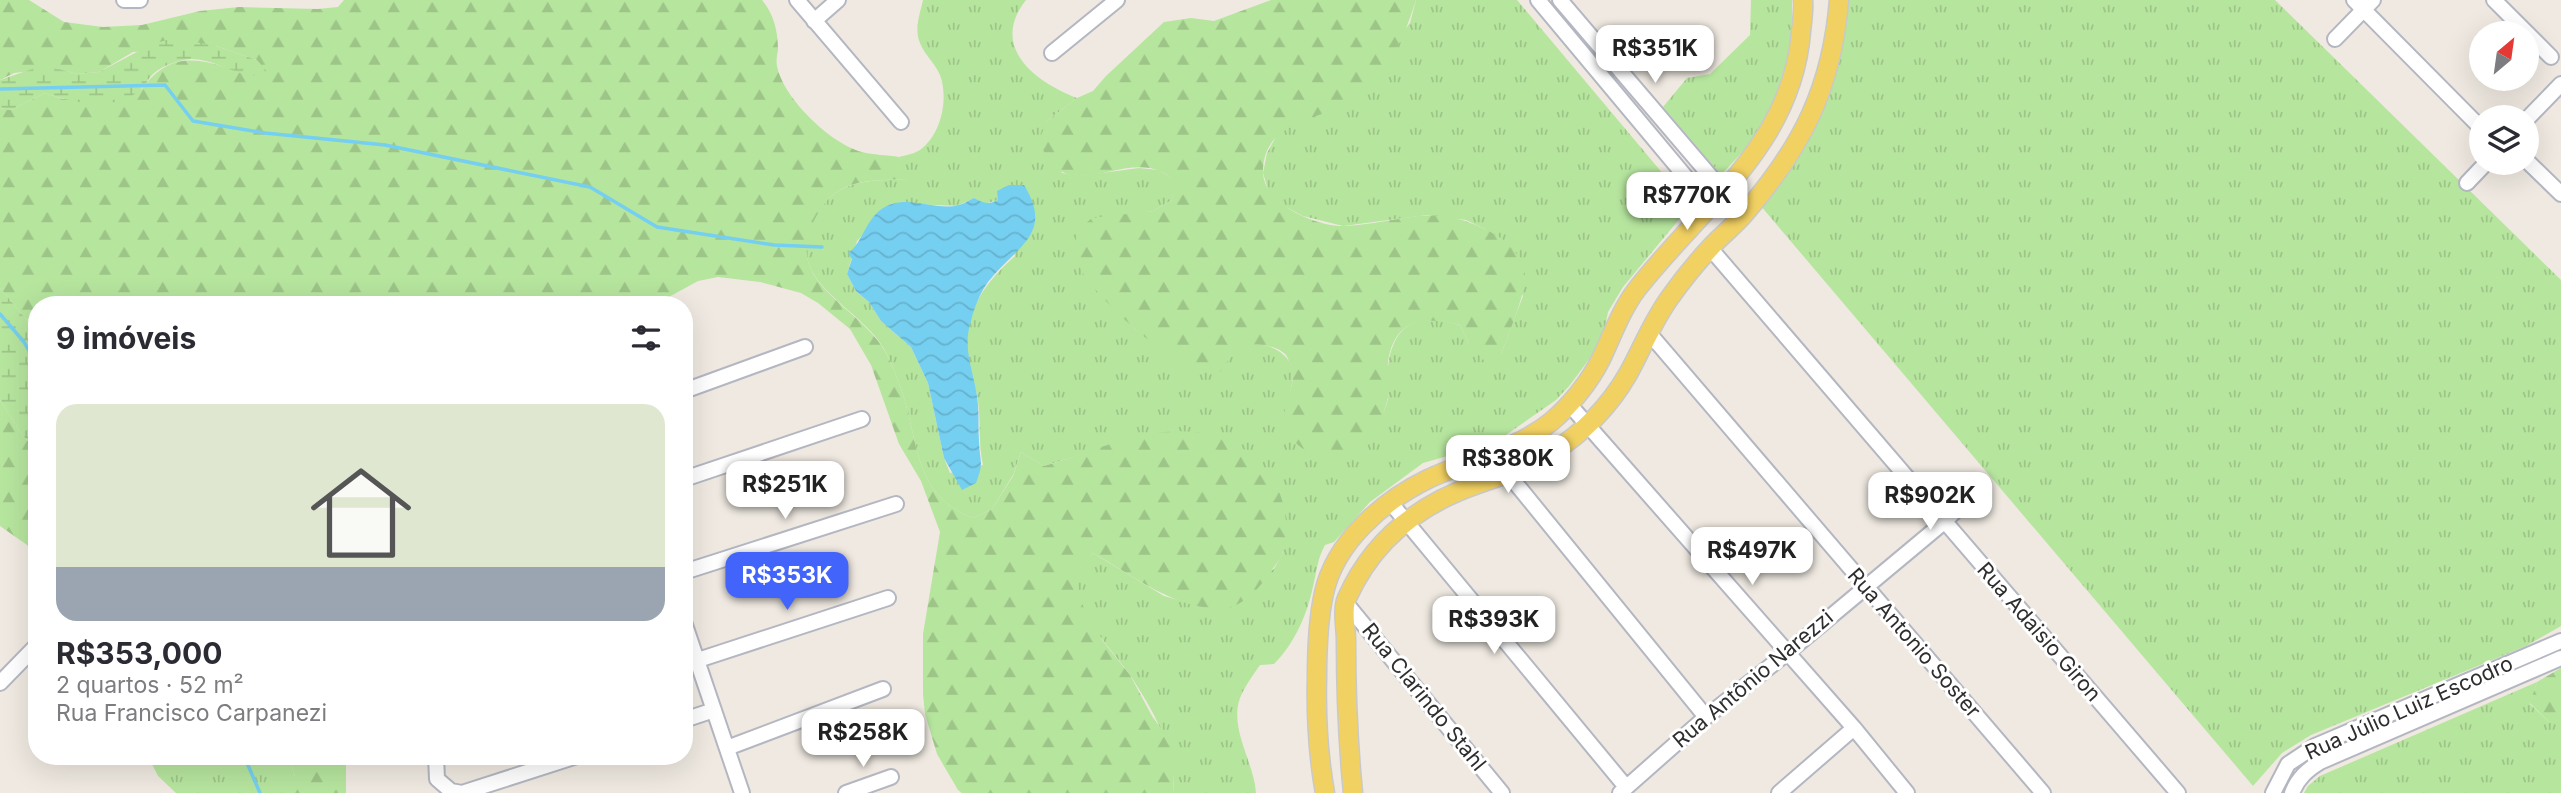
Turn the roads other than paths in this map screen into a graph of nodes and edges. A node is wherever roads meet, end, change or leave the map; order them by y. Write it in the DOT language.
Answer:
graph roads {
  1 [pos="797,0"];
  2 [pos="838,0"];
  3 [pos="1117,0"];
  4 [pos="1538,0"];
  5 [pos="1560,0"];
  6 [pos="1803,0"];
  7 [pos="1839,0"];
  8 [pos="2494,0"];
  9 [pos="2363,3"];
  10 [pos="814,21"];
  11 [pos="2335,39"];
  12 [pos="1052,53"];
  13 [pos="2551,57"];
  14 [pos="2561,84"];
  15 [pos="2539,107"];
  16 [pos="2469,115"];
  17 [pos="901,122"];
  18 [pos="2539,173"];
  19 [pos="2475,175"];
  20 [pos="2467,183"];
  21 [pos="1724,192"];
  22 [pos="2561,194"];
  23 [pos="1708,209"];
  24 [pos="1744,214"];
  25 [pos="1710,248"];
  26 [pos="1649,333"];
  27 [pos="806,347"];
  28 [pos="693,388"];
  29 [pos="1569,404"];
  30 [pos="862,419"];
  31 [pos="1588,426"];
  32 [pos="1509,475"];
  33 [pos="693,476"];
  34 [pos="1983,484"];
  35 [pos="1390,502"];
  36 [pos="896,504"];
  37 [pos="1406,522"];
  38 [pos="1944,522"];
  39 [pos="693,569"];
  40 [pos="1864,586"];
  41 [pos="888,597"];
  42 [pos="1345,602"];
  43 [pos="2561,642"];
  44 [pos="693,647"];
  45 [pos="1787,653"];
  46 [pos="28,655"];
  47 [pos="2561,659"];
  48 [pos="698,660"];
  49 [pos="0,683"];
  50 [pos="883,689"];
  51 [pos="714,710"];
  52 [pos="693,717"];
  53 [pos="1706,717"];
  54 [pos="1854,728"];
  55 [pos="727,748"];
  56 [pos="436,765"];
  57 [pos="550,765"];
  58 [pos="891,777"];
  59 [pos="1623,790"];
  60 [pos="740,793"];
  61 [pos="846,793"];
  62 [pos="1325,793"];
  63 [pos="1353,793"];
  64 [pos="1502,793"];
  65 [pos="1780,793"];
  66 [pos="1907,793"];
  67 [pos="2043,793"];
  68 [pos="2178,793"];
  69 [pos="2273,793"];
  70 [pos="2292,793"];
  1 -- 10 [label="street"];
  2 -- 10 [label="street"];
  3 -- 12 [label="street"];
  4 -- 23 [label="street"];
  5 -- 21 [label="street"];
  6 -- 21 [label="main road"];
  7 -- 24 [label="main road"];
  8 -- 13 [label="street"];
  9 -- 11 [label="street"];
  9 -- 16 [label="street"];
  10 -- 17 [label="street"];
  14 -- 15 [label="street"];
  18 -- 22 [label="street"];
  19 -- 20 [label="street"];
  21 -- 23 [label="main road"];
  21 -- 24 [label="main road"];
  23 -- 25 [label="main road"];
  23 -- 29 [label="main road"];
  24 -- 25 [label="main road"];
  25 -- 26 [label="main road"];
  25 -- 38 [label="street, Rua Adaisio Giron"];
  26 -- 31 [label="main road"];
  26 -- 40 [label="street, Rua Antonio Soster"];
  27 -- 28 [label="street"];
  29 -- 31 [label="street"];
  29 -- 35 [label="main road"];
  30 -- 33 [label="street"];
  31 -- 32 [label="main road"];
  31 -- 45 [label="street"];
  32 -- 37 [label="main road"];
  32 -- 53 [label="street"];
  34 -- 38 [label="street, Rua Antônio Narezzi"];
  35 -- 37 [label="street"];
  35 -- 62 [label="main road"];
  36 -- 39 [label="street"];
  37 -- 42 [label="main road"];
  37 -- 59 [label="street"];
  38 -- 40 [label="street, Rua Antônio Narezzi"];
  38 -- 68 [label="street, Rua Adaisio Giron"];
  40 -- 45 [label="street, Rua Antônio Narezzi"];
  40 -- 67 [label="street, Rua Antonio Soster"];
  41 -- 48 [label="street"];
  42 -- 63 [label="main road"];
  42 -- 64 [label="street, Rua Clarindo Stahl"];
  43 -- 69 [label="street, Rua Júlio Luiz Escodro"];
  44 -- 48 [label="street"];
  45 -- 53 [label="street, Rua Antônio Narezzi"];
  45 -- 54 [label="street"];
  46 -- 49 [label="street"];
  47 -- 70 [label="street, Rua Júlio Luiz Escodro"];
  48 -- 51 [label="street"];
  50 -- 55 [label="street"];
  51 -- 52 [label="street"];
  51 -- 55 [label="street"];
  53 -- 59 [label="street, Rua Antônio Narezzi"];
  54 -- 65 [label="street"];
  54 -- 66 [label="street"];
  55 -- 60 [label="street"];
  56 -- 57 [label="street"];
  58 -- 61 [label="street"];
}
